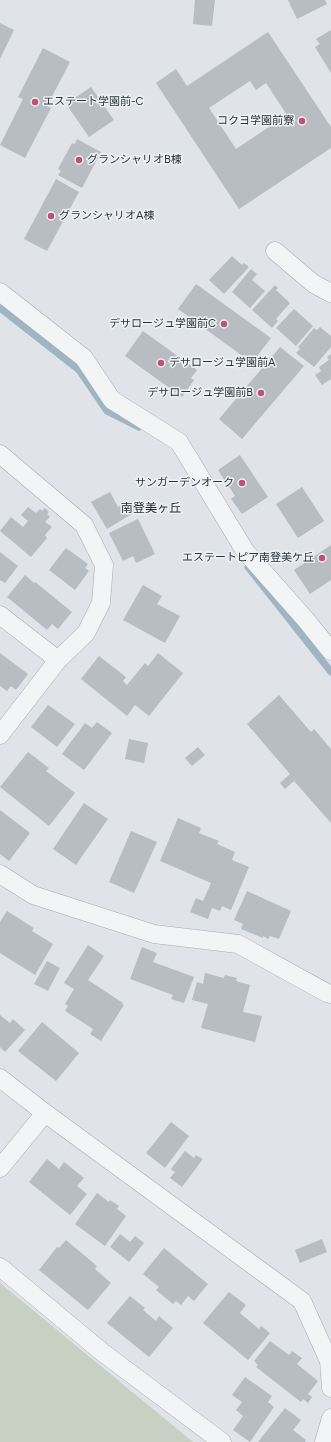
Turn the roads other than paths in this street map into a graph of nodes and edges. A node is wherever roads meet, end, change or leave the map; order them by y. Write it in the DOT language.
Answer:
graph roads {
  1 [pos="275,251"];
  2 [pos="0,292"];
  3 [pos="331,292"];
  4 [pos="0,454"];
  5 [pos="0,615"];
  6 [pos="331,651"];
  7 [pos="58,660"];
  8 [pos="0,735"];
  9 [pos="0,874"];
  10 [pos="331,994"];
  11 [pos="0,1078"];
  12 [pos="45,1113"];
  13 [pos="0,1168"];
  14 [pos="0,1267"];
  15 [pos="331,1388"];
  16 [pos="331,1418"];
  17 [pos="222,1442"];
  18 [pos="324,1442"];
  1 -- 3 [label="street"];
  2 -- 6 [label="street"];
  4 -- 7 [label="street"];
  5 -- 7 [label="street"];
  7 -- 8 [label="street"];
  9 -- 10 [label="street"];
  11 -- 12 [label="street"];
  12 -- 13 [label="street"];
  12 -- 15 [label="street"];
  14 -- 17 [label="street"];
  16 -- 18 [label="street"];
}
